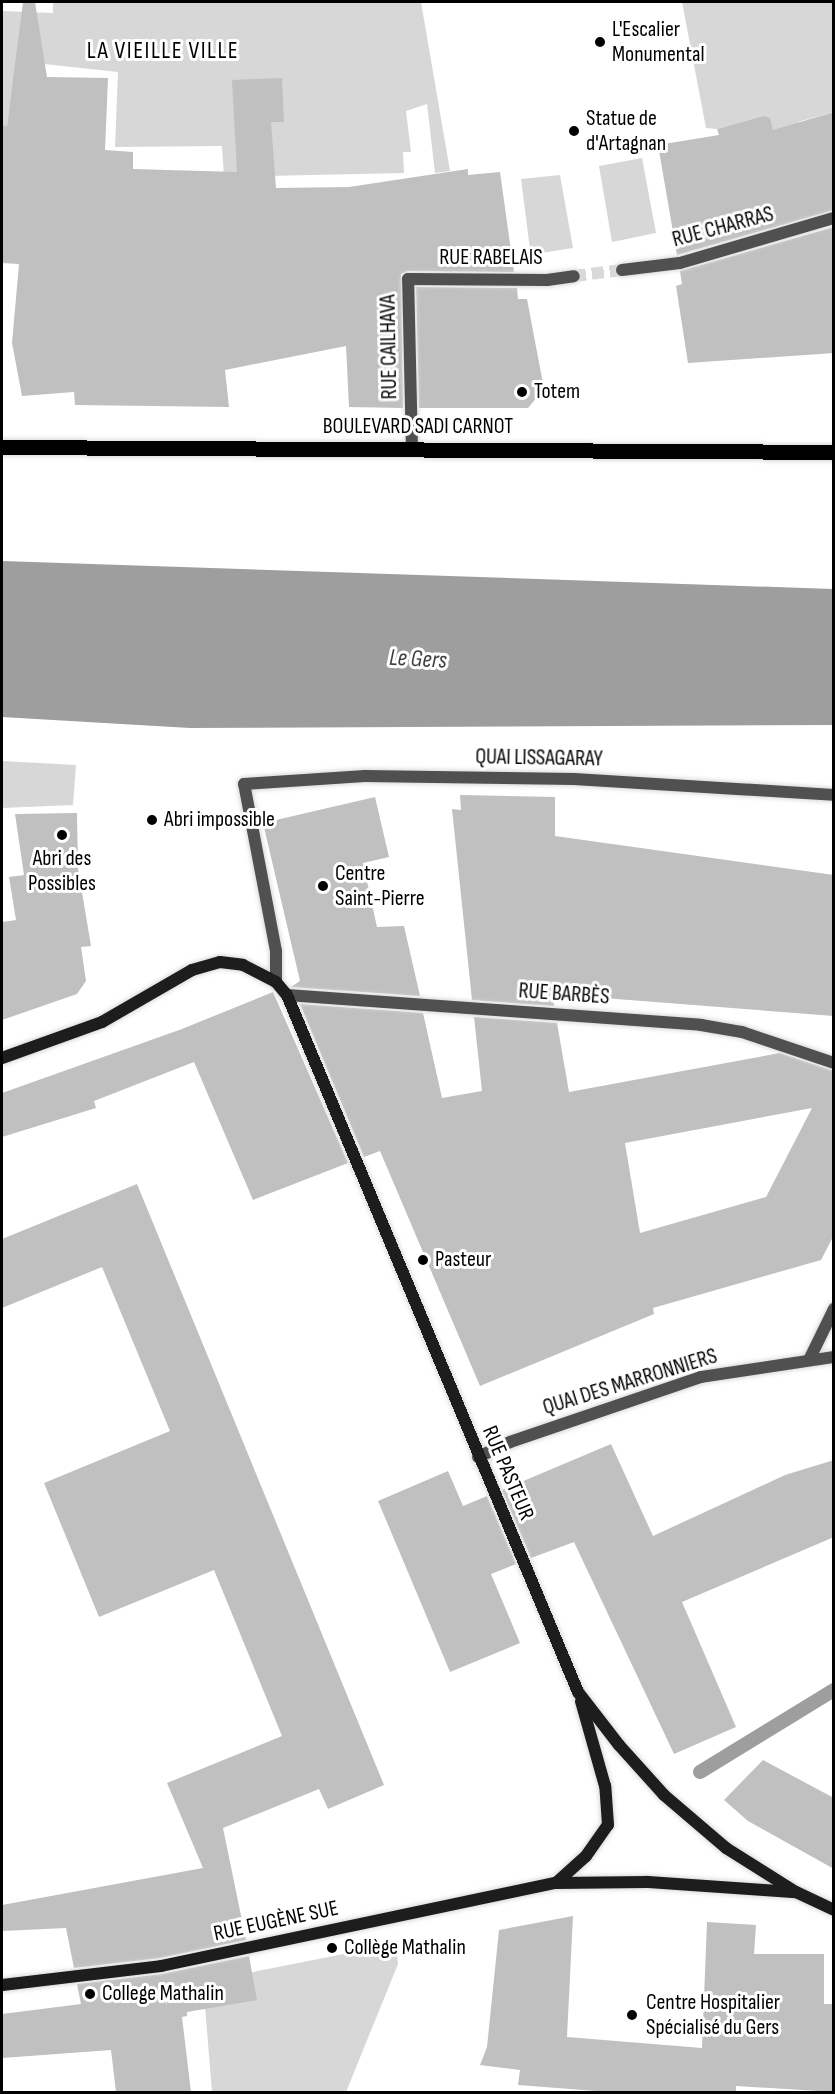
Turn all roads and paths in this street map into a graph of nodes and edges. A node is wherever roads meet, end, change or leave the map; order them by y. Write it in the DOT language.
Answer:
graph roads {
  1 [pos="834,218"];
  2 [pos="622,270"];
  3 [pos="574,276"];
  4 [pos="408,279"];
  5 [pos="2,447"];
  6 [pos="412,450"];
  7 [pos="834,452"];
  8 [pos="834,795"];
  9 [pos="276,981"];
  10 [pos="287,995"];
  11 [pos="2,1058"];
  12 [pos="834,1063"];
  13 [pos="834,1309"];
  14 [pos="834,1357"];
  15 [pos="810,1358"];
  16 [pos="478,1457"];
  17 [pos="578,1692"];
  18 [pos="556,1883"];
  19 [pos="796,1892"];
  20 [pos="834,1910"];
  21 [pos="2,1985"];
  1 -- 2 [label="street, RUE CHARRAS"];
  3 -- 4 [label="street, RUE RABELAIS"];
  4 -- 6 [label="street, RUE CAILHAVA"];
  5 -- 6 [label="main road, BOULEVARD SADI CARNOT"];
  6 -- 7 [label="main road, BOULEVARD SADI CARNOT"];
  8 -- 9 [label="street, QUAI LISSAGARAY"];
  9 -- 10 [label="main road, RUE PASTEUR"];
  9 -- 11 [label="main road"];
  10 -- 12 [label="street, RUE BARBÈS"];
  10 -- 16 [label="main road, RUE PASTEUR"];
  13 -- 15 [label="street"];
  14 -- 15 [label="street, QUAI DES MARRONNIERS"];
  15 -- 16 [label="street, QUAI DES MARRONNIERS"];
  16 -- 17 [label="main road, RUE PASTEUR"];
  17 -- 18 [label="main road"];
  17 -- 19 [label="main road, RUE PASTEUR"];
  18 -- 19 [label="main road, RUE EUGÈNE SUE"];
  18 -- 21 [label="main road, RUE EUGÈNE SUE"];
  19 -- 20 [label="main road"];
}
